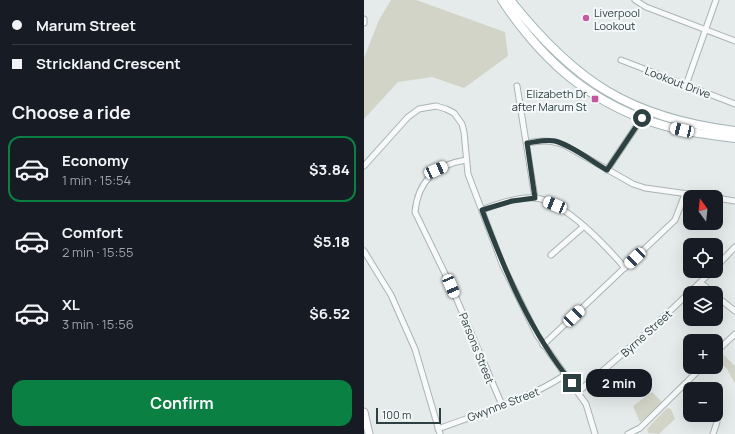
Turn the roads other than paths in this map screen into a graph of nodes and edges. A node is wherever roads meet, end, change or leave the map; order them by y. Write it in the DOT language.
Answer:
graph roads {
  1 [pos="502,0"];
  2 [pos="510,0"];
  3 [pos="635,0"];
  4 [pos="716,0"];
  5 [pos="364,19"];
  6 [pos="364,23"];
  7 [pos="706,30"];
  8 [pos="735,41"];
  9 [pos="621,60"];
  10 [pos="686,84"];
  11 [pos="517,86"];
  12 [pos="735,104"];
  13 [pos="642,118"];
  14 [pos="735,131"];
  15 [pos="735,138"];
  16 [pos="527,143"];
  17 [pos="466,160"];
  18 [pos="364,166"];
  19 [pos="607,170"];
  20 [pos="683,194"];
  21 [pos="535,198"];
  22 [pos="683,199"];
  23 [pos="723,199"];
  24 [pos="735,201"];
  25 [pos="482,210"];
  26 [pos="583,227"];
  27 [pos="735,247"];
  28 [pos="364,251"];
  29 [pos="551,255"];
  30 [pos="723,260"];
  31 [pos="625,268"];
  32 [pos="706,278"];
  33 [pos="701,283"];
  34 [pos="705,286"];
  35 [pos="723,302"];
  36 [pos="735,311"];
  37 [pos="735,334"];
  38 [pos="543,345"];
  39 [pos="723,345"];
  40 [pos="695,374"];
  41 [pos="565,375"];
  42 [pos="688,382"];
  43 [pos="683,387"];
  44 [pos="578,392"];
  45 [pos="502,405"];
  46 [pos="364,412"];
  47 [pos="716,422"];
  48 [pos="439,431"];
  49 [pos="370,434"];
  50 [pos="595,434"];
  51 [pos="628,434"];
  52 [pos="713,434"];
  1 -- 13 [label="main road"];
  2 -- 14 [label="main road"];
  3 -- 7 [label="street"];
  4 -- 7 [label="street"];
  5 -- 6 [label="street"];
  7 -- 8 [label="street"];
  7 -- 10 [label="street"];
  9 -- 10 [label="street, Lookout Drive"];
  10 -- 12 [label="street, Lookout Drive"];
  11 -- 16 [label="street"];
  13 -- 15 [label="main road"];
  13 -- 19 [label="street"];
  16 -- 19 [label="street"];
  16 -- 21 [label="street"];
  17 -- 18 [label="street"];
  17 -- 25 [label="street"];
  17 -- 45 [label="street, Parsons Street"];
  19 -- 20 [label="street"];
  21 -- 25 [label="street"];
  21 -- 26 [label="street"];
  22 -- 31 [label="street"];
  23 -- 24 [label="street"];
  25 -- 38 [label="street"];
  26 -- 29 [label="street"];
  26 -- 31 [label="street"];
  27 -- 30 [label="street"];
  28 -- 48 [label="street"];
  31 -- 38 [label="street"];
  32 -- 33 [label="street, Byrne Street"];
  33 -- 34 [label="street"];
  33 -- 44 [label="street, Byrne Street"];
  35 -- 36 [label="street"];
  37 -- 39 [label="street"];
  38 -- 41 [label="street"];
  40 -- 42 [label="street"];
  41 -- 44 [label="street"];
  41 -- 45 [label="street, Gwynne Street"];
  43 -- 51 [label="street"];
  44 -- 50 [label="street"];
  45 -- 48 [label="street, Gwynne Street"];
  46 -- 49 [label="street"];
  47 -- 52 [label="street"];
}
